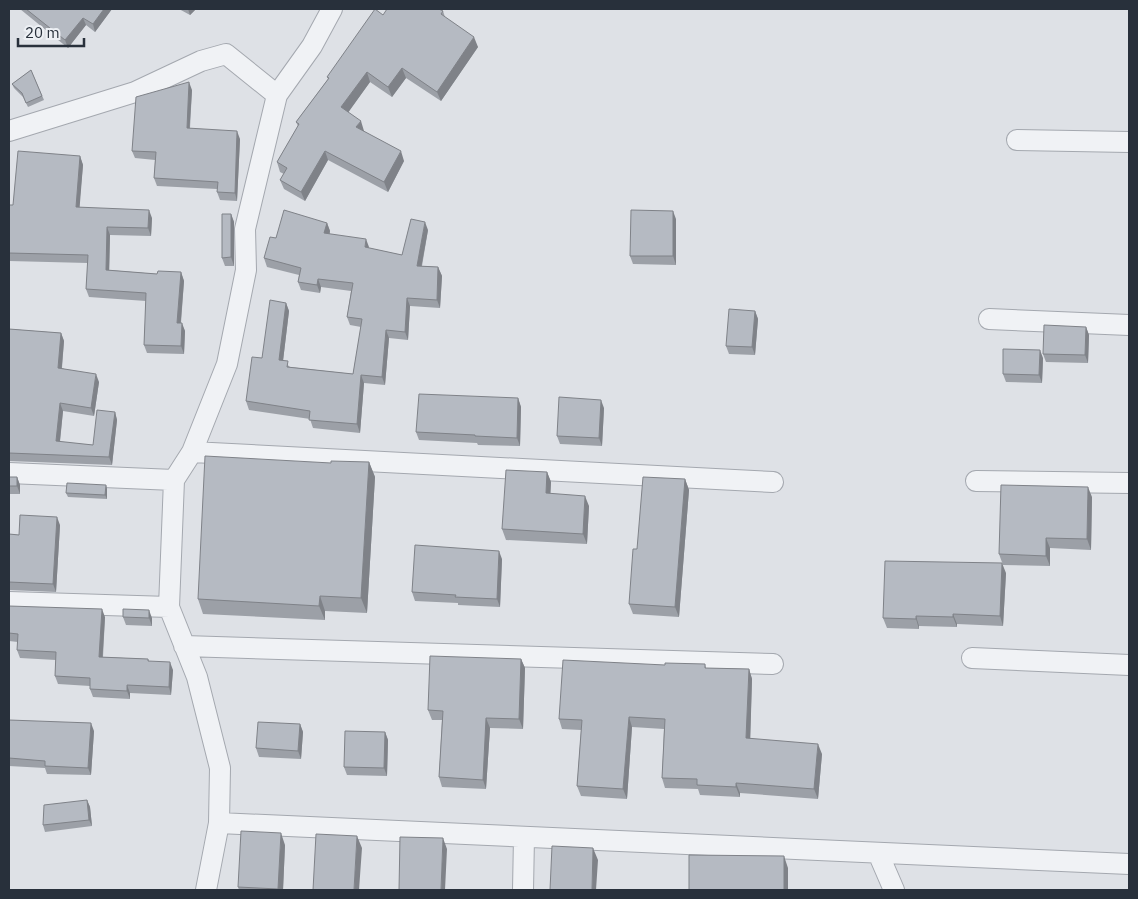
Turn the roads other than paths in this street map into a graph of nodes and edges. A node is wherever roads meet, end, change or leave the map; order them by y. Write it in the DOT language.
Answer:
graph roads {
  1 [pos="332,9"];
  2 [pos="278,95"];
  3 [pos="9,131"];
  4 [pos="1017,140"];
  5 [pos="1129,142"];
  6 [pos="990,319"];
  7 [pos="1129,325"];
  8 [pos="192,452"];
  9 [pos="9,473"];
  10 [pos="174,480"];
  11 [pos="976,481"];
  12 [pos="773,482"];
  13 [pos="1129,482"];
  14 [pos="9,602"];
  15 [pos="169,607"];
  16 [pos="184,646"];
  17 [pos="972,658"];
  18 [pos="773,664"];
  19 [pos="1129,665"];
  20 [pos="219,823"];
  21 [pos="524,837"];
  22 [pos="878,853"];
  23 [pos="1129,864"];
  24 [pos="206,890"];
  25 [pos="523,890"];
  26 [pos="894,890"];
  1 -- 2 [label="street"];
  2 -- 3 [label="street"];
  2 -- 8 [label="street"];
  4 -- 5 [label="street"];
  6 -- 7 [label="street"];
  8 -- 10 [label="street"];
  8 -- 12 [label="street"];
  9 -- 10 [label="street"];
  10 -- 15 [label="street"];
  11 -- 13 [label="street"];
  14 -- 15 [label="street"];
  15 -- 16 [label="street"];
  16 -- 18 [label="street"];
  16 -- 20 [label="street"];
  17 -- 19 [label="street"];
  20 -- 21 [label="street"];
  20 -- 24 [label="street"];
  21 -- 22 [label="street"];
  21 -- 25 [label="street"];
  22 -- 23 [label="street"];
  22 -- 26 [label="street"];
}
